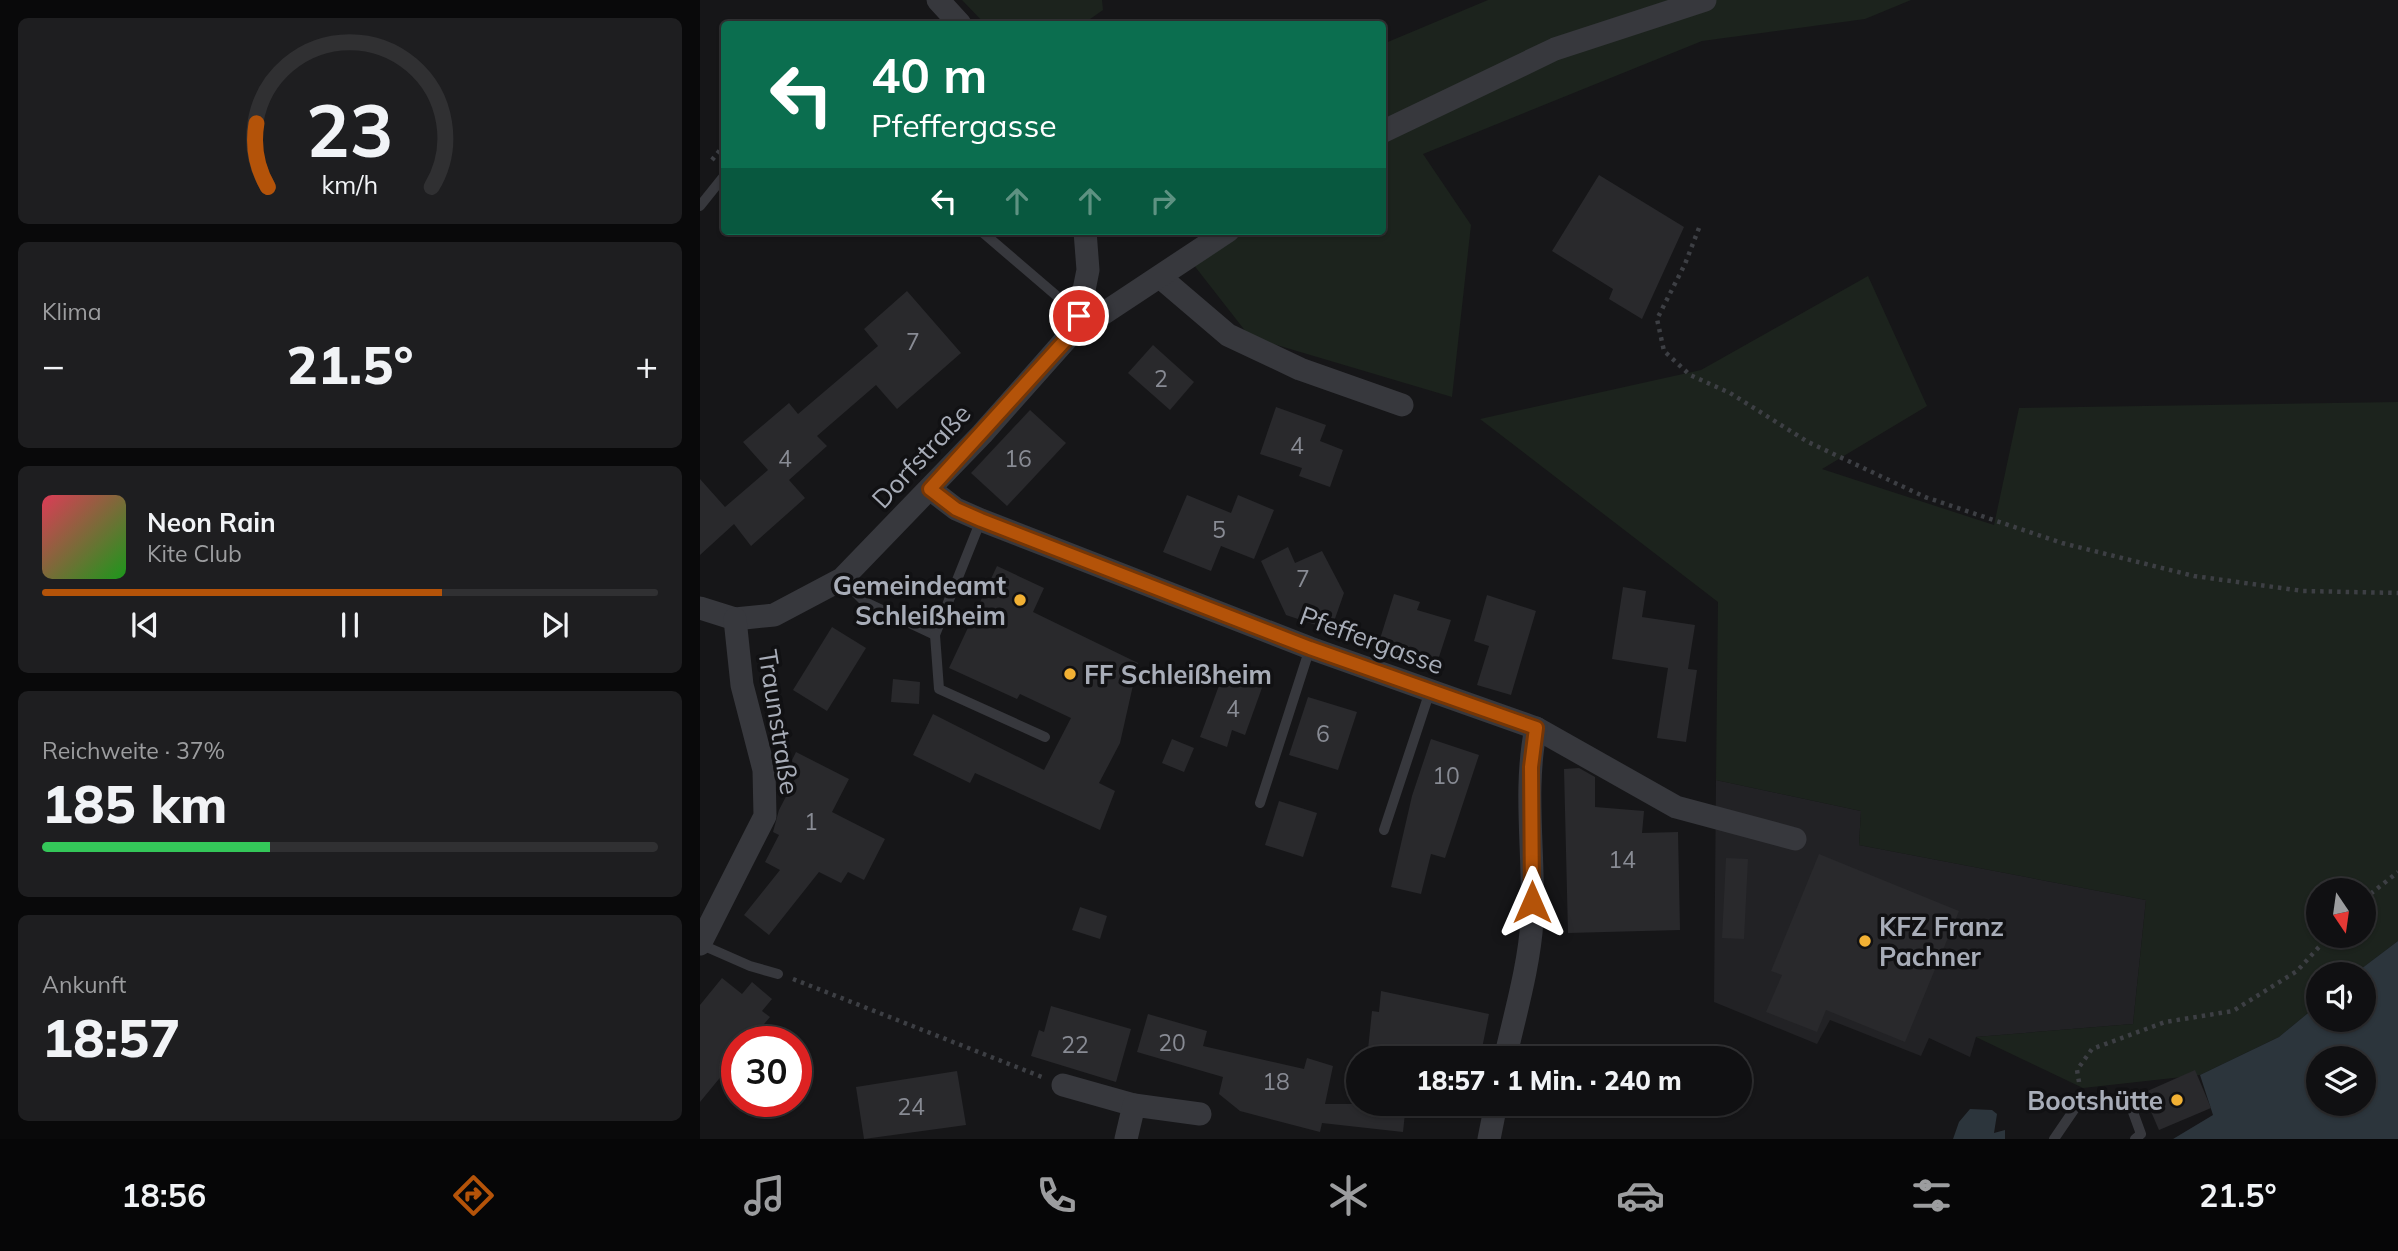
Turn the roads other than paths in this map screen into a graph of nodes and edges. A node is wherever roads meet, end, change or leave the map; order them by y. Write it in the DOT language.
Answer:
graph roads {
  1 [pos="939,0"];
  2 [pos="1705,0"];
  3 [pos="957,21"];
  4 [pos="1386,130"];
  5 [pos="721,180"];
  6 [pos="700,206"];
  7 [pos="985,235"];
  8 [pos="1085,235"];
  9 [pos="1222,235"];
  10 [pos="1160,278"];
  11 [pos="1074,326"];
  12 [pos="1402,405"];
  13 [pos="930,489"];
  14 [pos="981,520"];
  15 [pos="842,579"];
  16 [pos="700,608"];
  17 [pos="734,619"];
  18 [pos="935,635"];
  19 [pos="1310,648"];
  20 [pos="1430,691"];
  21 [pos="1536,728"];
  22 [pos="1045,737"];
  23 [pos="1260,803"];
  24 [pos="1384,831"];
  25 [pos="1796,839"];
  26 [pos="700,944"];
  27 [pos="778,974"];
  28 [pos="1508,1046"];
  29 [pos="1063,1085"];
  30 [pos="1134,1105"];
  31 [pos="1200,1114"];
  32 [pos="1494,1116"];
  33 [pos="2057,1135"];
  34 [pos="1123,1139"];
  35 [pos="1489,1139"];
  36 [pos="2069,1139"];
  37 [pos="2135,1139"];
  1 -- 3 [label="street"];
  2 -- 4 [label="street"];
  5 -- 6 [label="lane"];
  7 -- 11 [label="lane"];
  8 -- 11 [label="street"];
  9 -- 10 [label="street, Dorfstraße"];
  10 -- 11 [label="street, Dorfstraße"];
  10 -- 12 [label="street"];
  11 -- 13 [label="street, Dorfstraße"];
  13 -- 14 [label="street, Pfeffergasse"];
  13 -- 15 [label="street, Dorfstraße"];
  14 -- 18 [label="lane"];
  14 -- 19 [label="street, Pfeffergasse"];
  15 -- 17 [label="street, Dorfstraße"];
  15 -- 18 [label="lane"];
  16 -- 17 [label="street, Dorfstraße"];
  17 -- 26 [label="street, Traunstraße"];
  18 -- 22 [label="lane"];
  19 -- 20 [label="street, Pfeffergasse"];
  19 -- 23 [label="lane"];
  20 -- 21 [label="street, Pfeffergasse"];
  20 -- 24 [label="lane"];
  21 -- 25 [label="street, Pfeffergasse"];
  21 -- 28 [label="street"];
  26 -- 27 [label="lane"];
  29 -- 30 [label="street"];
  30 -- 31 [label="street"];
  30 -- 34 [label="street"];
  32 -- 35 [label="street"];
  33 -- 36 [label="lane"];
  33 -- 37 [label="lane"];
}
